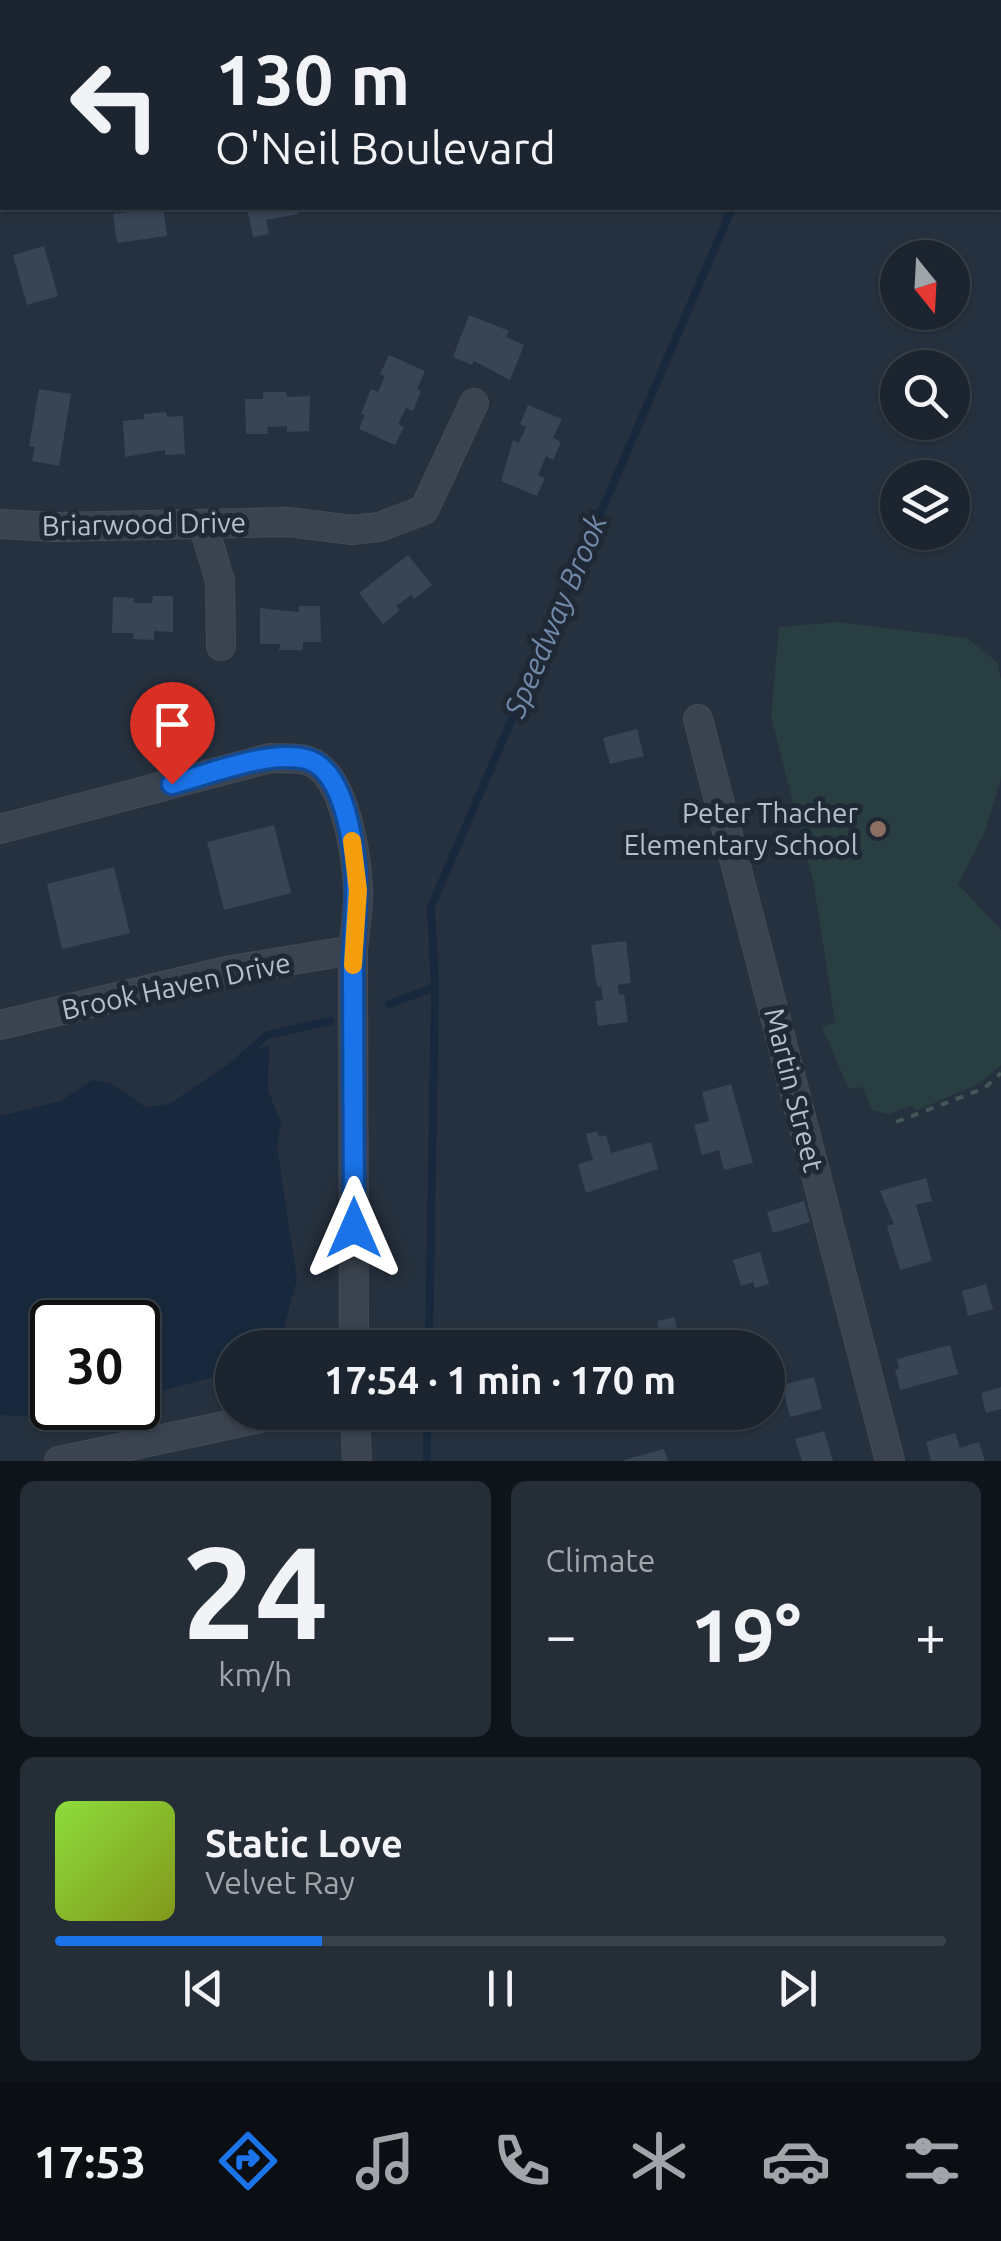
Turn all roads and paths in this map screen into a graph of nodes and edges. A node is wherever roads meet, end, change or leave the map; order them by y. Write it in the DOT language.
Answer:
graph roads {
  1 [pos="474,403"];
  2 [pos="0,524"];
  3 [pos="204,524"];
  4 [pos="221,646"];
  5 [pos="698,718"];
  6 [pos="0,829"];
  7 [pos="353,950"];
  8 [pos="0,1025"];
  9 [pos="1001,1073"];
  10 [pos="896,1122"];
  11 [pos="354,1330"];
  12 [pos="215,1428"];
  13 [pos="356,1430"];
  14 [pos="59,1461"];
  15 [pos="358,1461"];
  16 [pos="890,1461"];
  1 -- 3 [label="street, Briarwood Drive"];
  2 -- 3 [label="street, Briarwood Drive"];
  3 -- 4 [label="street"];
  5 -- 16 [label="street, Martin Street"];
  6 -- 7 [label="street"];
  7 -- 8 [label="street, Brook Haven Drive"];
  7 -- 11 [label="street"];
  9 -- 10 [label="path"];
  12 -- 14 [label="street"];
  13 -- 15 [label="street"];
}
